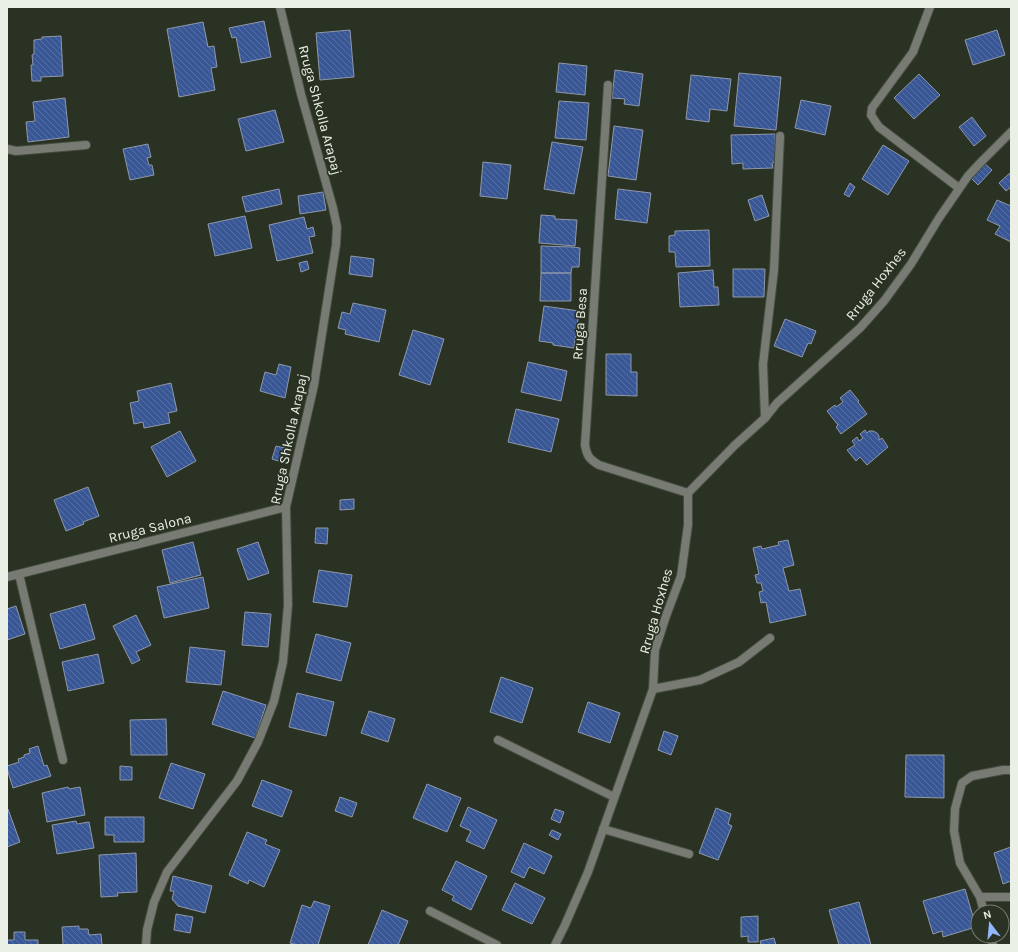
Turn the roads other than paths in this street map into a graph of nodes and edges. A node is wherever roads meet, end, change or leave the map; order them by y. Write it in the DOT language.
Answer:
graph roads {
  1 [pos="280,7"];
  2 [pos="930,7"];
  3 [pos="608,85"];
  4 [pos="1011,132"];
  5 [pos="780,136"];
  6 [pos="86,145"];
  7 [pos="7,149"];
  8 [pos="959,188"];
  9 [pos="765,418"];
  10 [pos="688,493"];
  11 [pos="286,507"];
  12 [pos="19,574"];
  13 [pos="7,578"];
  14 [pos="770,638"];
  15 [pos="653,689"];
  16 [pos="498,740"];
  17 [pos="63,760"];
  18 [pos="1011,770"];
  19 [pos="614,797"];
  20 [pos="603,829"];
  21 [pos="689,854"];
  22 [pos="980,897"];
  23 [pos="1011,897"];
  24 [pos="982,904"];
  25 [pos="430,911"];
  26 [pos="146,945"];
  27 [pos="497,945"];
  28 [pos="554,945"];
  1 -- 11 [label="street, Rruga Shkolla Arapaj"];
  2 -- 8 [label="street"];
  3 -- 10 [label="street, Rruga Besa"];
  4 -- 8 [label="street, Rruga Hoxhes"];
  5 -- 9 [label="street"];
  6 -- 7 [label="street"];
  8 -- 9 [label="street, Rruga Hoxhes"];
  9 -- 10 [label="street, Rruga Hoxhes"];
  10 -- 15 [label="street, Rruga Hoxhes"];
  11 -- 12 [label="street, Rruga Salona"];
  11 -- 26 [label="street, Rruga Shkolla Arapaj"];
  12 -- 13 [label="street, Rruga Salona"];
  12 -- 17 [label="street"];
  14 -- 15 [label="street"];
  15 -- 19 [label="street, Rruga Hoxhes"];
  16 -- 19 [label="street"];
  18 -- 22 [label="street"];
  19 -- 20 [label="street, Rruga Hoxhes"];
  20 -- 21 [label="street"];
  20 -- 28 [label="street, Rruga Hoxhes"];
  22 -- 23 [label="street"];
  22 -- 24 [label="street"];
  25 -- 27 [label="street"];
}
